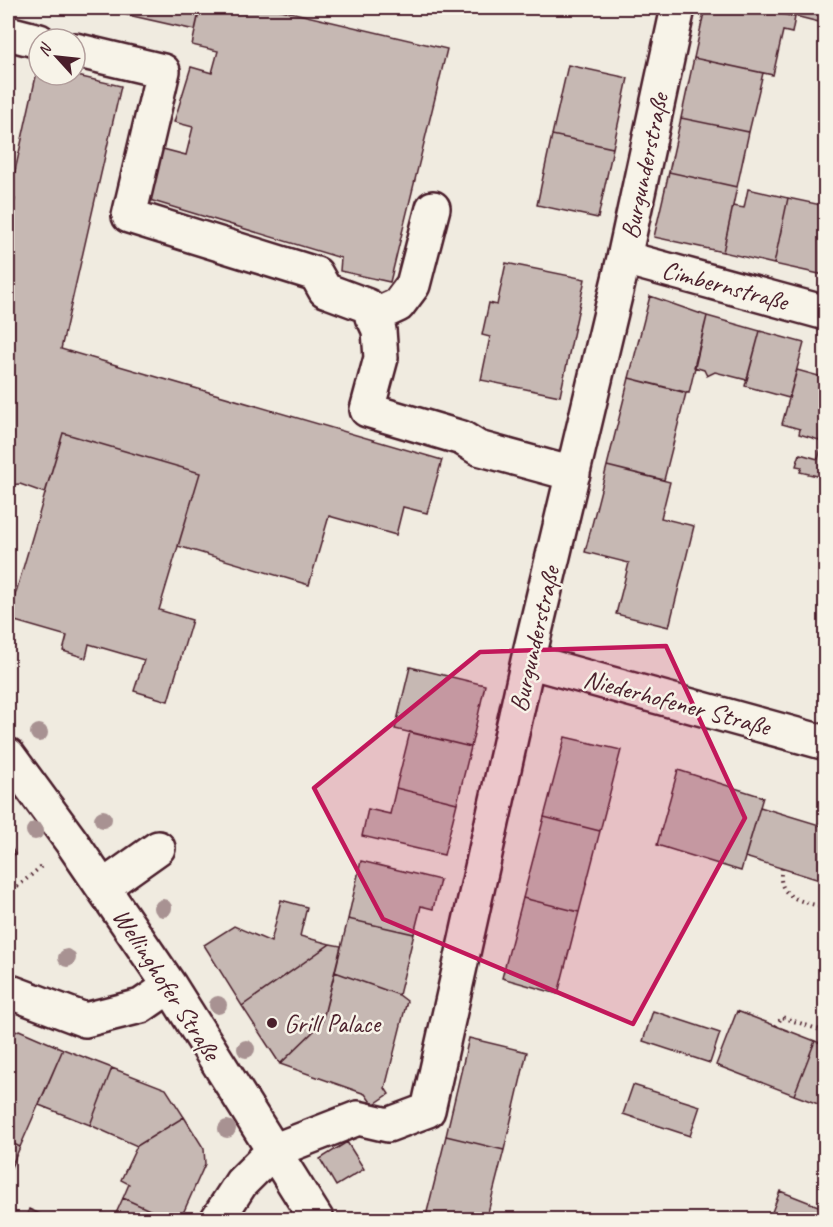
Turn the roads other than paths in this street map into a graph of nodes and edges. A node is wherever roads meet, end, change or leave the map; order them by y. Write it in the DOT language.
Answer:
graph roads {
  1 [pos="678,8"];
  2 [pos="8,33"];
  3 [pos="27,38"];
  4 [pos="87,53"];
  5 [pos="433,208"];
  6 [pos="624,258"];
  7 [pos="825,313"];
  8 [pos="372,317"];
  9 [pos="573,474"];
  10 [pos="528,661"];
  11 [pos="825,743"];
  12 [pos="8,755"];
  13 [pos="158,848"];
  14 [pos="103,887"];
  15 [pos="170,986"];
  16 [pos="8,991"];
  17 [pos="273,1151"];
  18 [pos="217,1220"];
  19 [pos="317,1220"];
  1 -- 6 [label="street, Burgunderstraße"];
  2 -- 3 [label="street"];
  4 -- 8 [label="street"];
  5 -- 8 [label="street"];
  6 -- 7 [label="street, Cimbernstraße"];
  6 -- 9 [label="street, Burgunderstraße"];
  8 -- 9 [label="street"];
  9 -- 10 [label="street, Burgunderstraße"];
  10 -- 11 [label="street, Niederhofener Straße"];
  10 -- 17 [label="street, Burgunderstraße"];
  12 -- 14 [label="street, Wellinghofer Straße"];
  13 -- 14 [label="street"];
  14 -- 15 [label="street, Wellinghofer Straße"];
  15 -- 16 [label="street"];
  15 -- 17 [label="street, Wellinghofer Straße"];
  17 -- 18 [label="street"];
  17 -- 19 [label="street, Wellinghofer Straße"];
}
